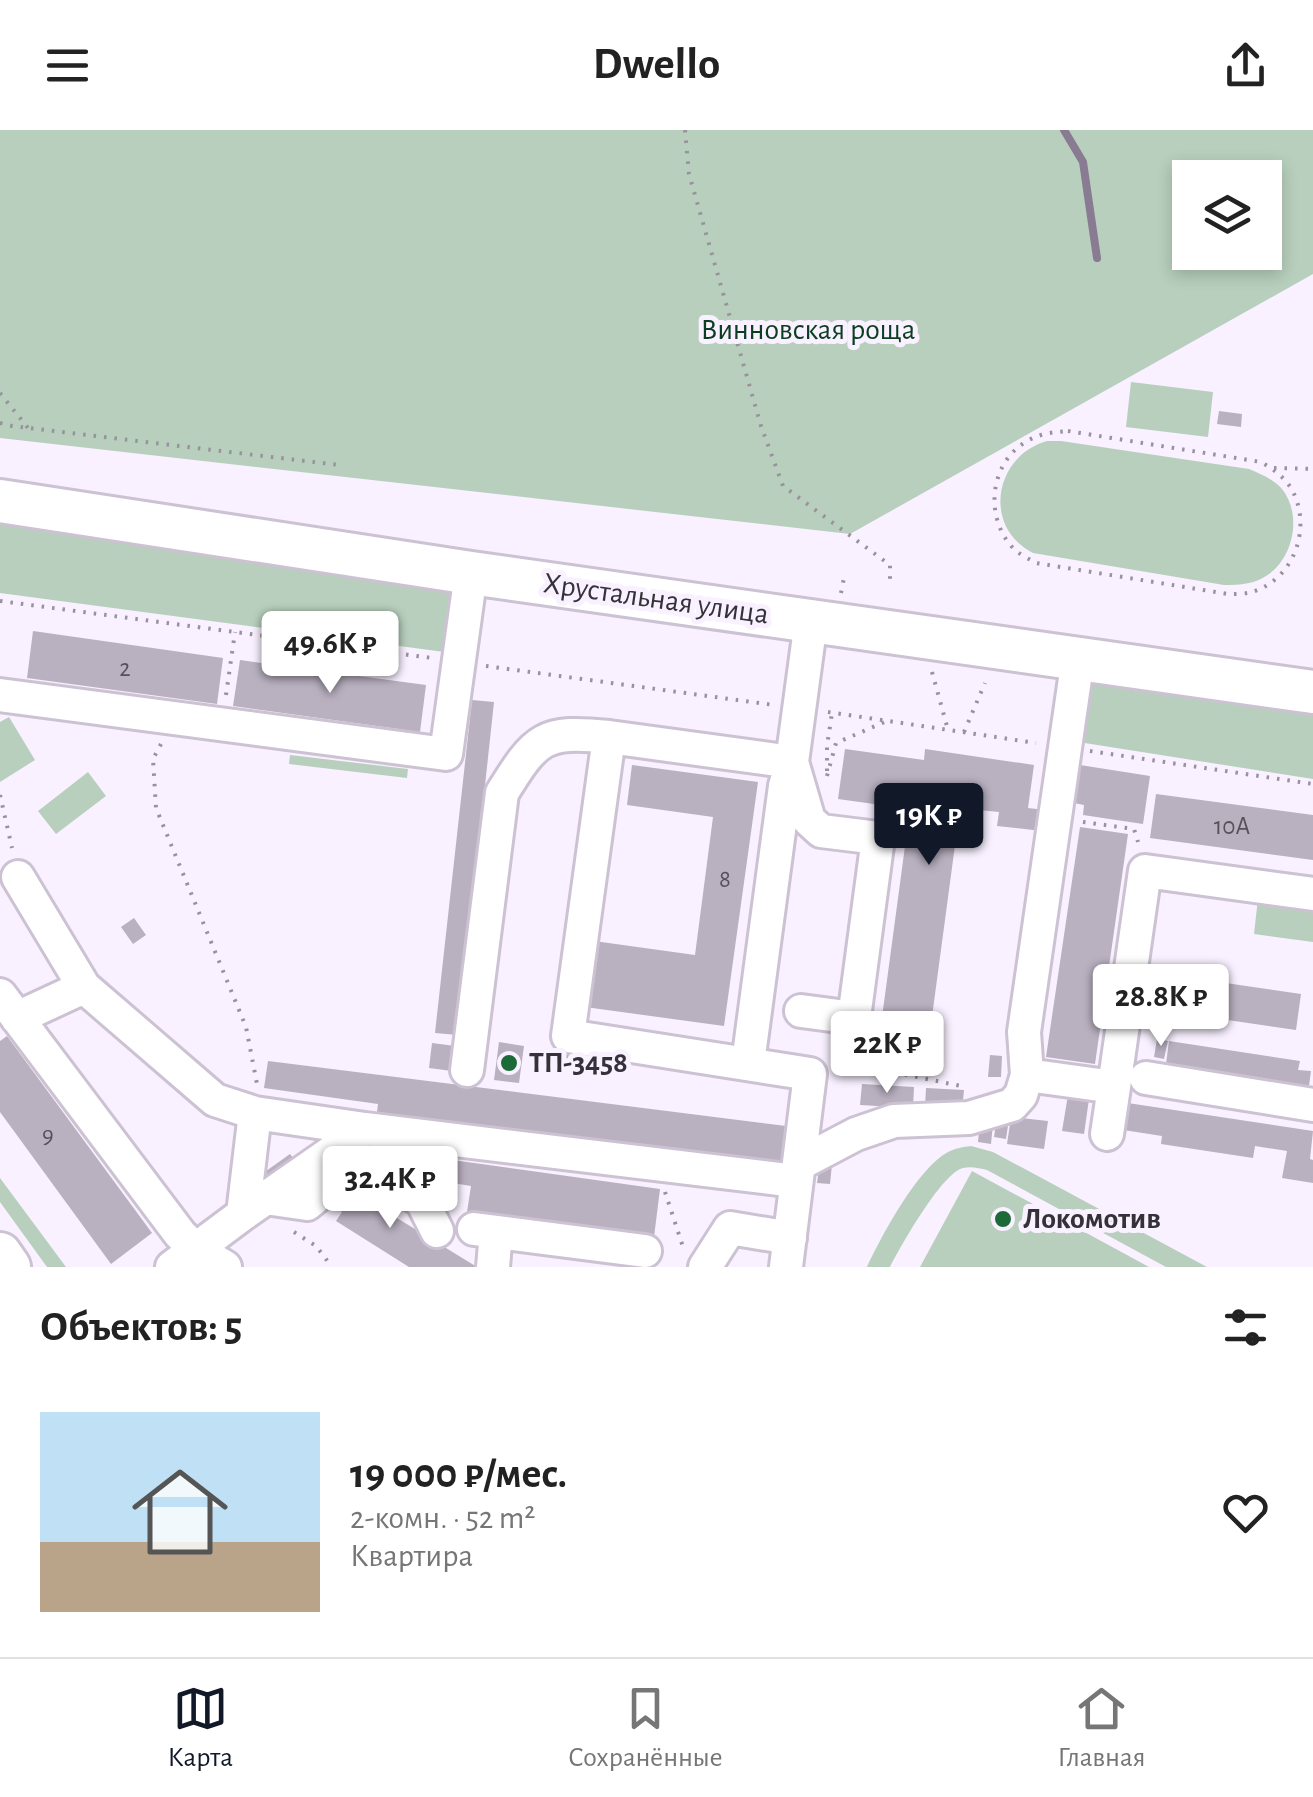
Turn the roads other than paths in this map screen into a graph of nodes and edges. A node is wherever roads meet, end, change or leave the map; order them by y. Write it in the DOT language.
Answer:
graph roads {
  1 [pos="0,501"];
  2 [pos="471,573"];
  3 [pos="811,621"];
  4 [pos="1078,658"];
  5 [pos="1313,692"];
  6 [pos="0,694"];
  7 [pos="609,737"];
  8 [pos="792,762"];
  9 [pos="18,878"];
  10 [pos="1313,894"];
  11 [pos="84,987"];
  12 [pos="8,1006"];
  13 [pos="801,1011"];
  14 [pos="748,1063"];
  15 [pos="467,1070"];
  16 [pos="1027,1075"];
  17 [pos="1146,1078"];
  18 [pos="1114,1088"];
  19 [pos="1313,1105"];
  20 [pos="256,1112"];
  21 [pos="365,1129"];
  22 [pos="1107,1134"];
  23 [pos="793,1172"];
  24 [pos="264,1204"];
  25 [pos="437,1231"];
  26 [pos="645,1251"];
  27 [pos="788,1252"];
  28 [pos="0,1254"];
  29 [pos="184,1258"];
  30 [pos="696,1263"];
  31 [pos="10,1267"];
  32 [pos="225,1267"];
  33 [pos="493,1267"];
  1 -- 2 [label="main road, Хрустальная улица"];
  2 -- 3 [label="main road, Хрустальная улица"];
  2 -- 6 [label="lane"];
  3 -- 4 [label="main road, Хрустальная улица"];
  3 -- 8 [label="lane"];
  4 -- 5 [label="main road, Хрустальная улица"];
  4 -- 16 [label="lane"];
  7 -- 8 [label="lane"];
  7 -- 14 [label="lane"];
  7 -- 15 [label="lane"];
  8 -- 13 [label="lane"];
  8 -- 14 [label="lane"];
  9 -- 11 [label="lane"];
  10 -- 18 [label="lane"];
  11 -- 12 [label="lane"];
  11 -- 20 [label="lane"];
  12 -- 29 [label="lane"];
  14 -- 23 [label="lane"];
  16 -- 18 [label="lane"];
  16 -- 23 [label="lane"];
  17 -- 19 [label="lane"];
  18 -- 22 [label="lane"];
  20 -- 21 [label="lane"];
  20 -- 24 [label="lane"];
  21 -- 23 [label="lane"];
  21 -- 24 [label="lane"];
  23 -- 27 [label="lane"];
  24 -- 25 [label="lane"];
  24 -- 29 [label="lane"];
  26 -- 33 [label="lane"];
  27 -- 30 [label="lane"];
  28 -- 31 [label="main road"];
  29 -- 32 [label="lane"];
}
